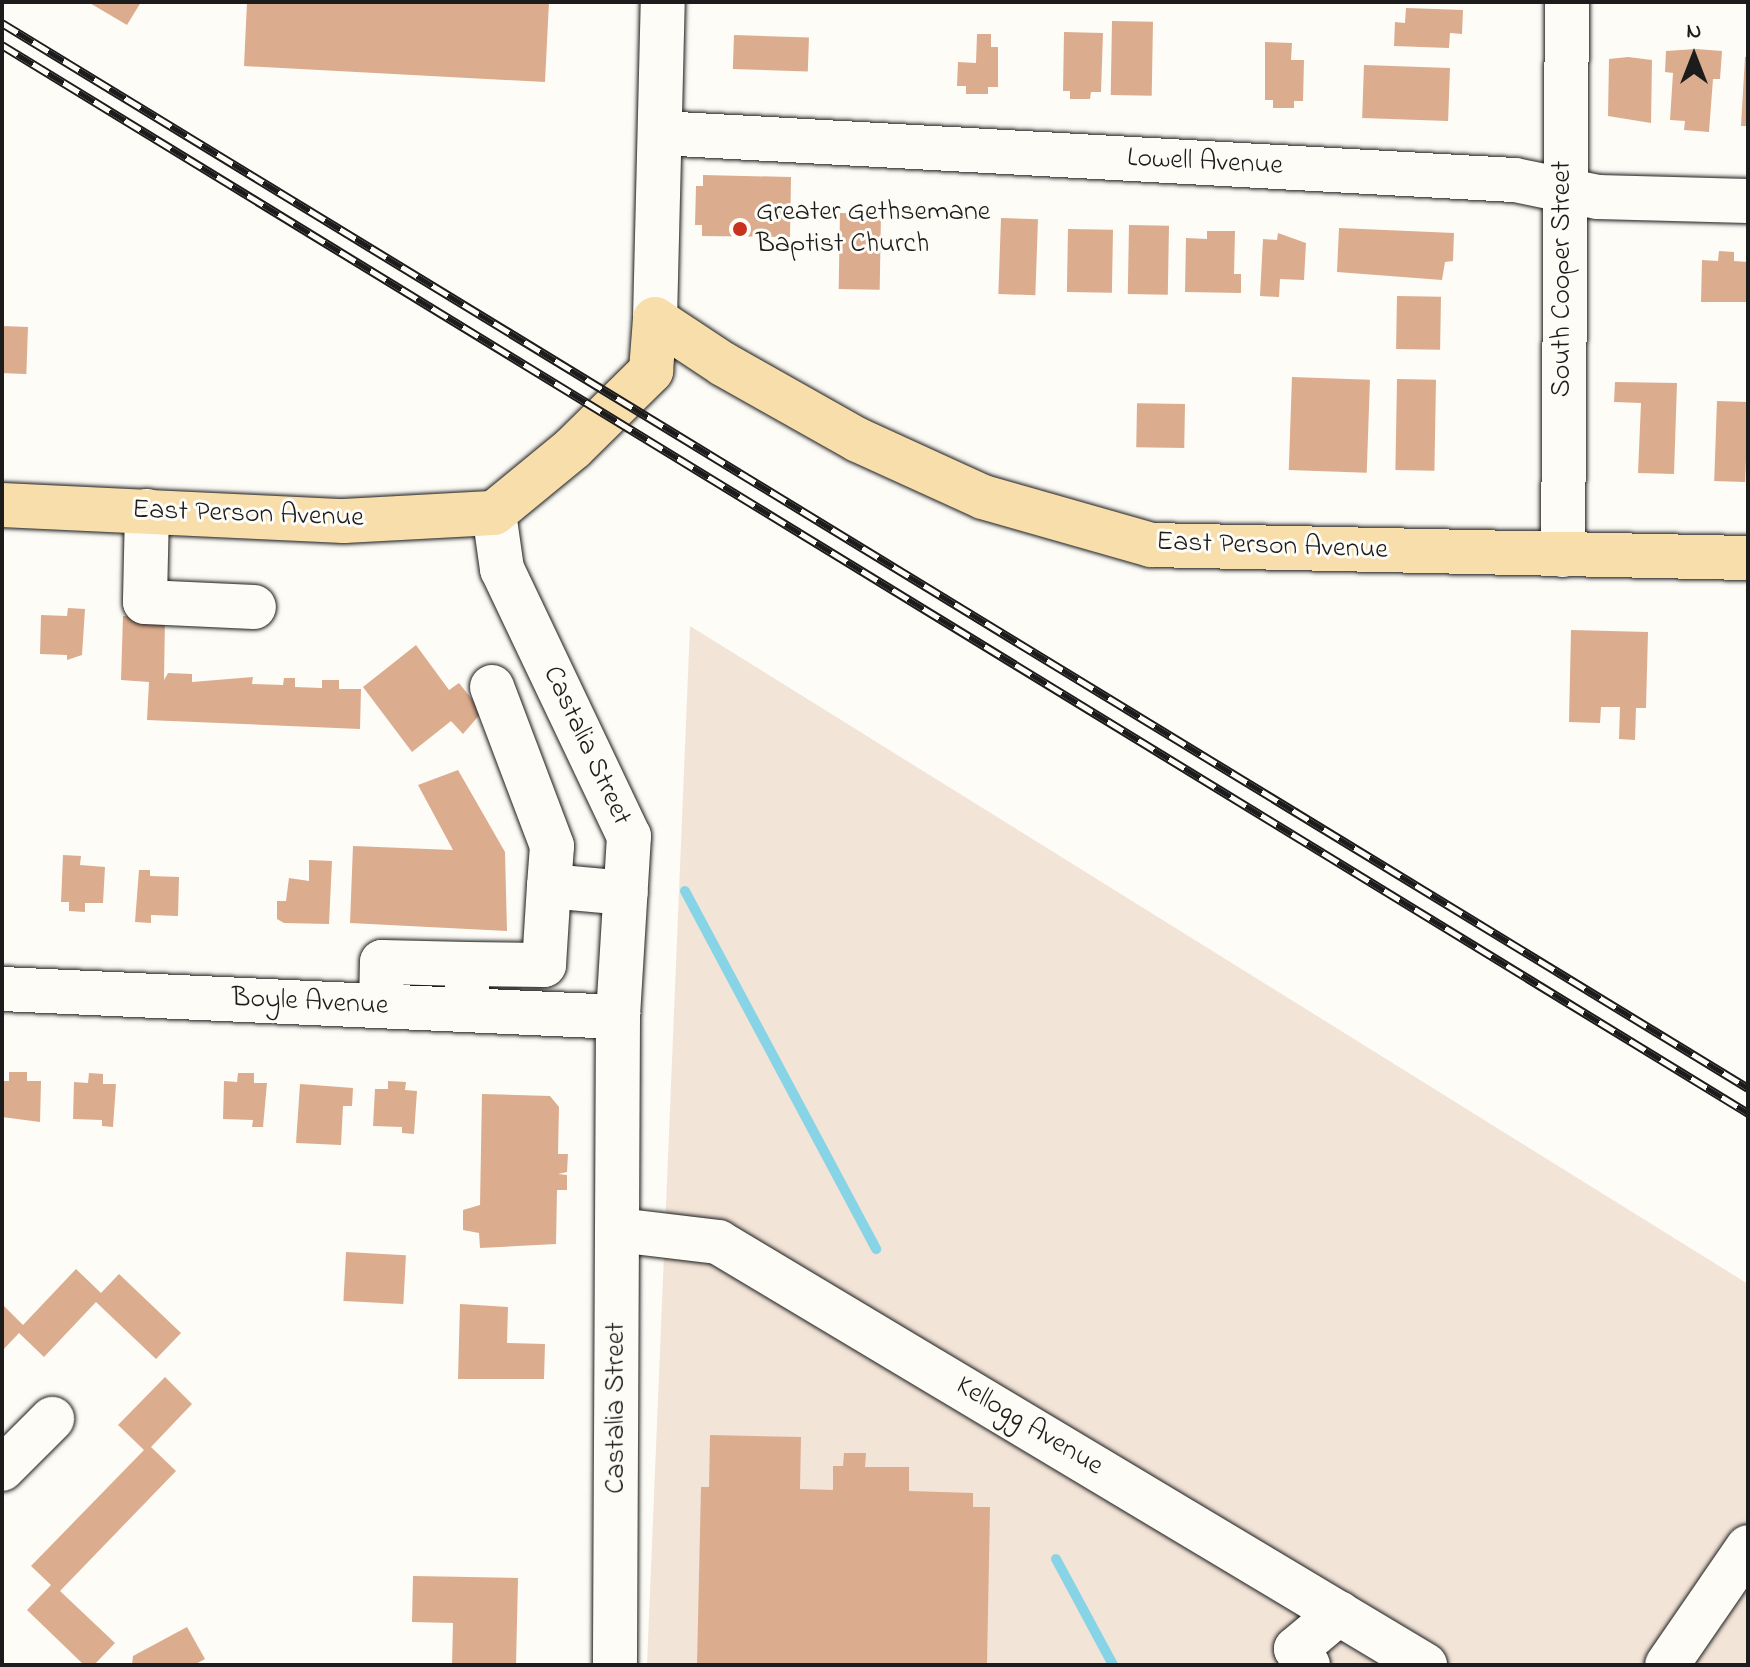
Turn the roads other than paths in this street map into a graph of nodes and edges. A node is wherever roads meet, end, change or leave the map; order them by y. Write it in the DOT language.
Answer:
graph roads {
  1 [pos="663,2"];
  2 [pos="1567,2"];
  3 [pos="660,133"];
  4 [pos="1562,189"];
  5 [pos="1748,201"];
  6 [pos="655,319"];
  7 [pos="2,505"];
  8 [pos="147,511"];
  9 [pos="494,513"];
  10 [pos="1563,555"];
  11 [pos="1748,558"];
  12 [pos="254,607"];
  13 [pos="492,687"];
  14 [pos="592,758"];
  15 [pos="529,784"];
  16 [pos="549,886"];
  17 [pos="626,893"];
  18 [pos="467,964"];
  19 [pos="2,989"];
  20 [pos="381,1006"];
  21 [pos="466,1010"];
  22 [pos="618,1017"];
  23 [pos="618,1230"];
  24 [pos="52,1419"];
  25 [pos="2,1469"];
  26 [pos="1748,1547"];
  27 [pos="1339,1613"];
  28 [pos="615,1665"];
  29 [pos="1308,1665"];
  30 [pos="1425,1665"];
  31 [pos="1667,1665"];
  1 -- 3 [label="street"];
  2 -- 4 [label="street, South Cooper Street"];
  3 -- 4 [label="street, Lowell Avenue"];
  3 -- 6 [label="street"];
  4 -- 5 [label="street, Lowell Avenue"];
  4 -- 10 [label="street, South Cooper Street"];
  6 -- 9 [label="main road"];
  6 -- 10 [label="main road, East Person Avenue"];
  7 -- 8 [label="main road, East Person Avenue"];
  8 -- 9 [label="main road, East Person Avenue"];
  8 -- 12 [label="street"];
  9 -- 14 [label="street, Castalia Street"];
  10 -- 11 [label="main road, East Person Avenue"];
  13 -- 15 [label="street"];
  14 -- 15 [label="street"];
  14 -- 17 [label="street, Castalia Street"];
  15 -- 16 [label="street"];
  16 -- 17 [label="street"];
  16 -- 18 [label="street"];
  17 -- 22 [label="street, Castalia Street"];
  18 -- 20 [label="street"];
  18 -- 21 [label="street"];
  19 -- 20 [label="street, Boyle Avenue"];
  20 -- 21 [label="street, Boyle Avenue"];
  21 -- 22 [label="street, Boyle Avenue"];
  22 -- 23 [label="street, Castalia Street"];
  23 -- 27 [label="street, Kellogg Avenue"];
  23 -- 28 [label="street, Castalia Street"];
  24 -- 25 [label="street"];
  26 -- 31 [label="street"];
  27 -- 29 [label="street"];
  27 -- 30 [label="street, Kellogg Avenue"];
}
